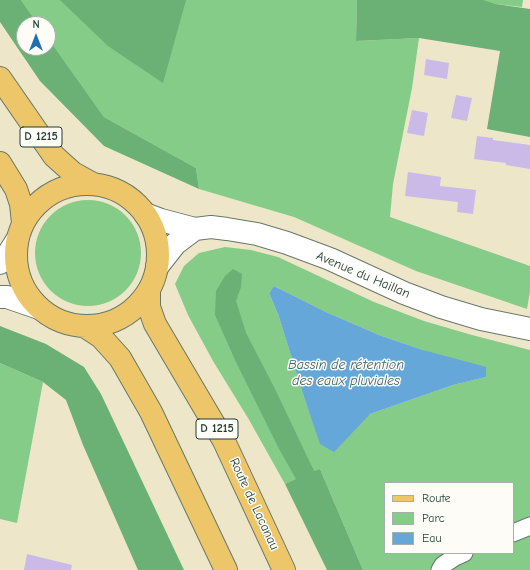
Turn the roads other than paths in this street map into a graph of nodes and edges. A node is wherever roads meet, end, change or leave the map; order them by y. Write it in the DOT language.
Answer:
graph roads {
  1 [pos="0,78"];
  2 [pos="0,163"];
  3 [pos="93,184"];
  4 [pos="145,214"];
  5 [pos="195,229"];
  6 [pos="20,231"];
  7 [pos="0,263"];
  8 [pos="157,267"];
  9 [pos="149,290"];
  10 [pos="0,297"];
  11 [pos="39,308"];
  12 [pos="84,326"];
  13 [pos="530,329"];
  14 [pos="530,526"];
  15 [pos="514,533"];
  16 [pos="462,554"];
  17 [pos="226,570"];
  18 [pos="284,570"];
  19 [pos="440,570"];
  1 -- 3 [label="main road, D 1215"];
  2 -- 6 [label="main road"];
  3 -- 4 [label="main road"];
  3 -- 6 [label="main road"];
  4 -- 5 [label="street, Avenue du Haillan"];
  4 -- 8 [label="main road"];
  5 -- 8 [label="street"];
  5 -- 13 [label="street, Avenue du Haillan"];
  6 -- 7 [label="street"];
  6 -- 11 [label="main road"];
  8 -- 9 [label="main road"];
  9 -- 12 [label="main road"];
  9 -- 18 [label="main road, Route de Lacanau / D 1215"];
  10 -- 11 [label="street"];
  11 -- 12 [label="main road"];
  12 -- 17 [label="main road"];
  14 -- 15 [label="street"];
  16 -- 19 [label="street"];
}
